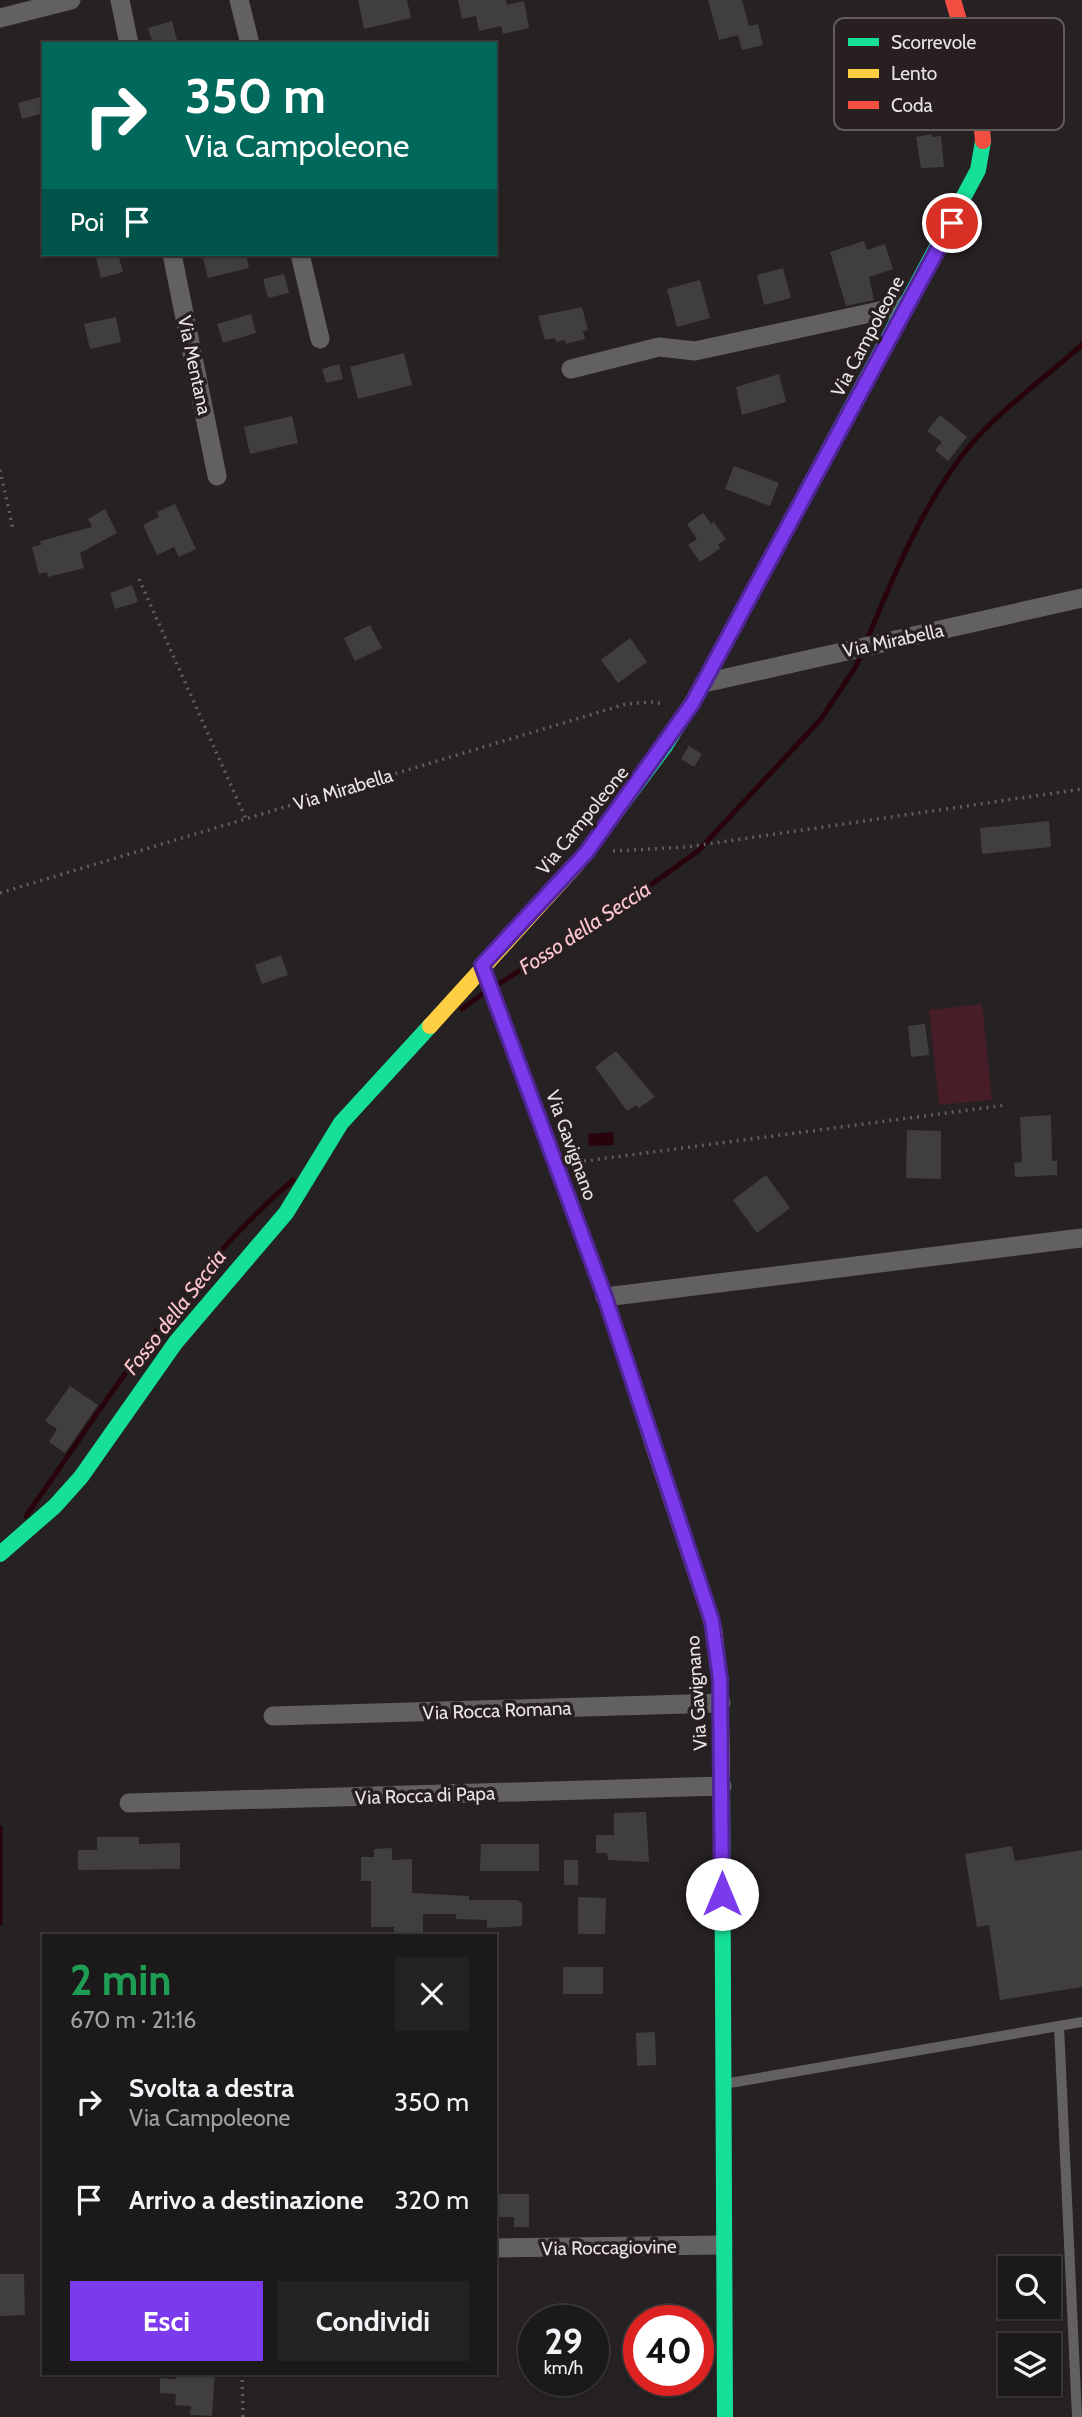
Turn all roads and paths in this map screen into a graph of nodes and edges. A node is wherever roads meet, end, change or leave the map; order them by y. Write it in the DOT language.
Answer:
graph roads {
  1 [pos="71,0"];
  2 [pos="120,0"];
  3 [pos="239,0"];
  4 [pos="953,0"];
  5 [pos="27,5"];
  6 [pos="0,18"];
  7 [pos="958,18"];
  8 [pos="129,42"];
  9 [pos="250,42"];
  10 [pos="985,130"];
  11 [pos="172,256"];
  12 [pos="300,256"];
  13 [pos="907,305"];
  14 [pos="320,339"];
  15 [pos="571,369"];
  16 [pos="0,470"];
  17 [pos="218,475"];
  18 [pos="13,529"];
  19 [pos="139,579"];
  20 [pos="1082,598"];
  21 [pos="704,683"];
  22 [pos="686,715"];
  23 [pos="1082,789"];
  24 [pos="246,819"];
  25 [pos="586,853"];
  26 [pos="0,892"];
  27 [pos="482,965"];
  28 [pos="1006,1105"];
  29 [pos="557,1165"];
  30 [pos="1082,1238"];
  31 [pos="605,1297"];
  32 [pos="5,1550"];
  33 [pos="721,1703"];
  34 [pos="273,1716"];
  35 [pos="722,1786"];
  36 [pos="129,1803"];
  37 [pos="1082,2022"];
  38 [pos="1059,2026"];
  39 [pos="723,2084"];
  40 [pos="723,2245"];
  41 [pos="497,2248"];
  42 [pos="242,2375"];
  43 [pos="243,2417"];
  44 [pos="725,2417"];
  45 [pos="1077,2417"];
  1 -- 5 [label="street"];
  2 -- 8 [label="street"];
  3 -- 9 [label="street"];
  4 -- 7 [label="street, Via Campoleone"];
  5 -- 6 [label="street"];
  10 -- 13 [label="street, Via Campoleone"];
  11 -- 17 [label="street, Via Mentana"];
  12 -- 14 [label="street"];
  13 -- 15 [label="street"];
  13 -- 21 [label="street, Via Campoleone"];
  16 -- 18 [label="path"];
  19 -- 24 [label="path"];
  20 -- 21 [label="street, Via Mirabella"];
  21 -- 22 [label="street, Via Campoleone"];
  22 -- 24 [label="path, Via Mirabella"];
  22 -- 25 [label="street, Via Campoleone"];
  23 -- 25 [label="path"];
  24 -- 26 [label="path, Via Mirabella"];
  25 -- 27 [label="street, Via Campoleone"];
  27 -- 29 [label="street, Via Gavignano"];
  27 -- 32 [label="street, Via Campoleone"];
  28 -- 29 [label="path"];
  29 -- 31 [label="street, Via Gavignano"];
  30 -- 31 [label="street"];
  31 -- 33 [label="street, Via Gavignano"];
  33 -- 34 [label="street, Via Rocca Romana"];
  33 -- 35 [label="street, Via Gavignano"];
  35 -- 36 [label="street, Via Rocca di Papa"];
  35 -- 39 [label="street, Via Gavignano"];
  37 -- 38 [label="lane"];
  38 -- 39 [label="lane"];
  38 -- 45 [label="lane"];
  39 -- 40 [label="street, Via Gavignano"];
  40 -- 41 [label="street, Via Roccagiovine"];
  40 -- 44 [label="street, Via Gavignano"];
  42 -- 43 [label="path"];
}
